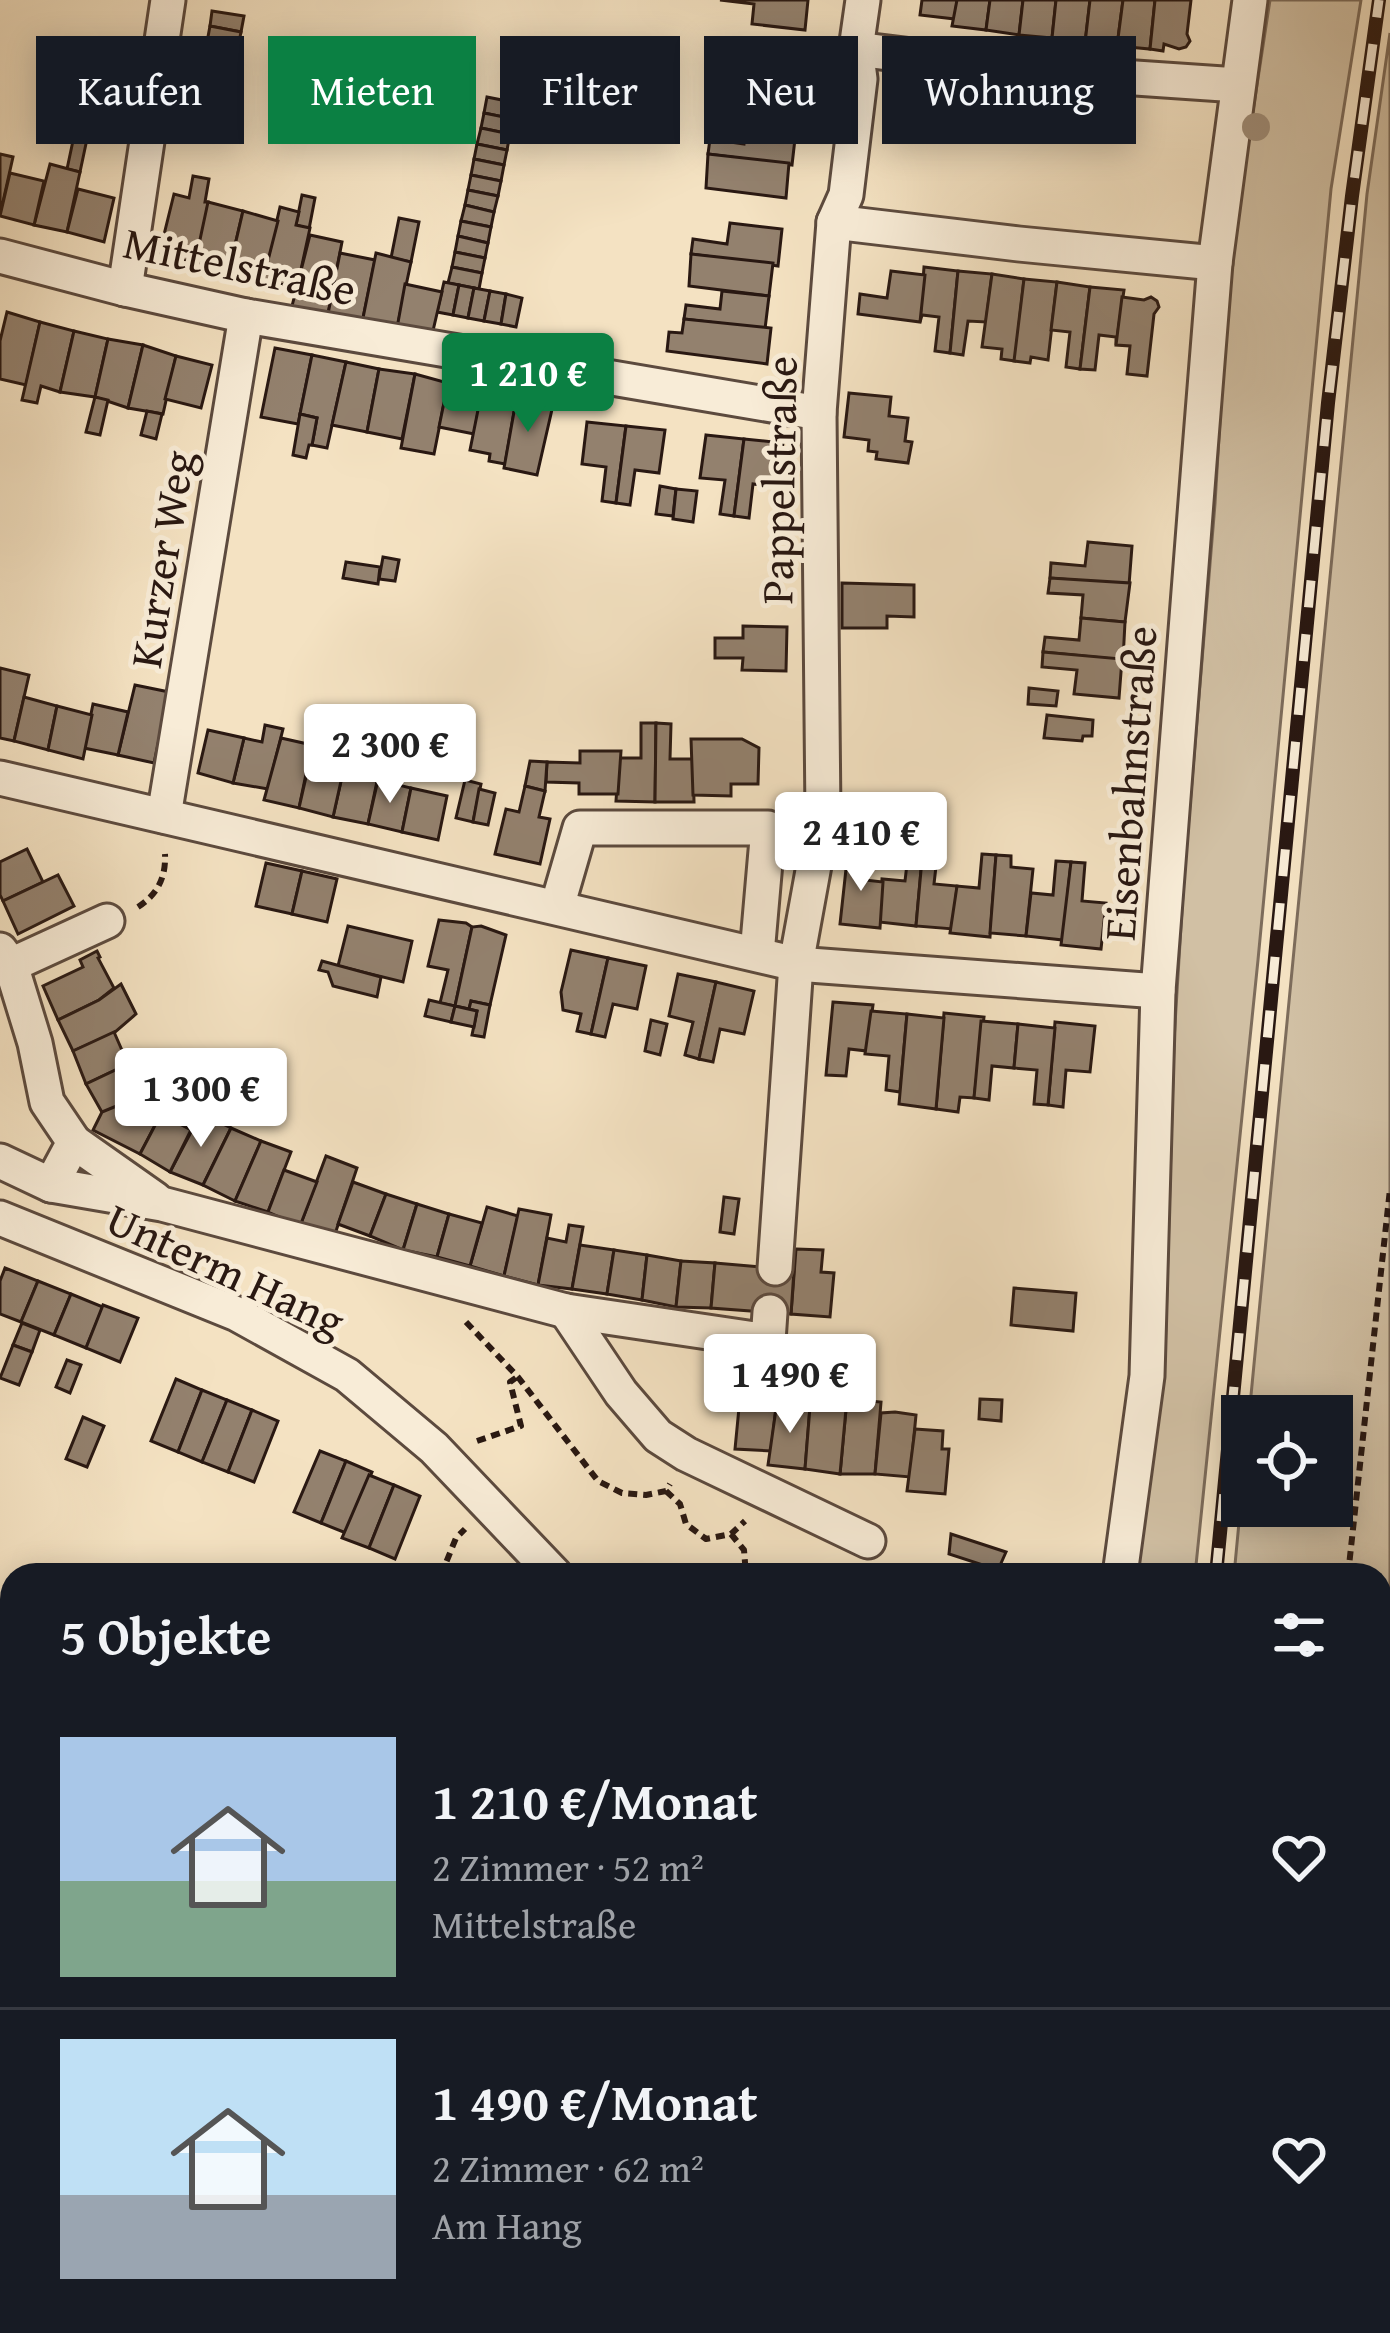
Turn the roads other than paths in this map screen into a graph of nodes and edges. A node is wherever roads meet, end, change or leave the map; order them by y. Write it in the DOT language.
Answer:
graph roads {
  1 [pos="168,0"];
  2 [pos="863,0"];
  3 [pos="1250,0"];
  4 [pos="858,36"];
  5 [pos="858,50"];
  6 [pos="858,64"];
  7 [pos="1238,85"];
  8 [pos="858,95"];
  9 [pos="852,144"];
  10 [pos="834,222"];
  11 [pos="0,256"];
  12 [pos="1216,263"];
  13 [pos="125,289"];
  14 [pos="246,316"];
  15 [pos="819,413"];
  16 [pos="0,778"];
  17 [pos="164,815"];
  18 [pos="557,907"];
  19 [pos="107,921"];
  20 [pos="757,954"];
  21 [pos="5,957"];
  22 [pos="796,964"];
  23 [pos="1157,992"];
  24 [pos="74,1142"];
  25 [pos="0,1161"];
  26 [pos="51,1185"];
  27 [pos="162,1204"];
  28 [pos="0,1218"];
  29 [pos="775,1268"];
  30 [pos="566,1310"];
  31 [pos="770,1312"];
  32 [pos="868,1541"];
  33 [pos="544,1563"];
  34 [pos="1122,1563"];
  1 -- 13 [label="street"];
  2 -- 4 [label="street, Pappelstraße"];
  3 -- 7 [label="street, Eisenbahnstraße"];
  5 -- 7 [label="street"];
  6 -- 8 [label="street, Pappelstraße"];
  7 -- 12 [label="street, Eisenbahnstraße"];
  9 -- 10 [label="street, Pappelstraße"];
  10 -- 12 [label="street"];
  10 -- 15 [label="street, Pappelstraße"];
  11 -- 13 [label="street, Mittelstraße"];
  12 -- 23 [label="street, Eisenbahnstraße"];
  13 -- 14 [label="street, Mittelstraße"];
  14 -- 15 [label="street, Mittelstraße"];
  14 -- 17 [label="street, Kurzer Weg"];
  15 -- 22 [label="street, Pappelstraße"];
  16 -- 17 [label="street"];
  17 -- 18 [label="street"];
  18 -- 20 [label="street"];
  18 -- 20 [label="street"];
  19 -- 21 [label="street"];
  20 -- 22 [label="street"];
  21 -- 24 [label="street"];
  22 -- 23 [label="street"];
  22 -- 29 [label="street, Pappelstraße"];
  23 -- 34 [label="street, Eisenbahnstraße"];
  24 -- 26 [label="street"];
  24 -- 27 [label="street"];
  25 -- 26 [label="street"];
  26 -- 27 [label="street"];
  27 -- 30 [label="street"];
  28 -- 33 [label="street, Unterm Hang"];
  30 -- 31 [label="street"];
  30 -- 32 [label="street"];
}
